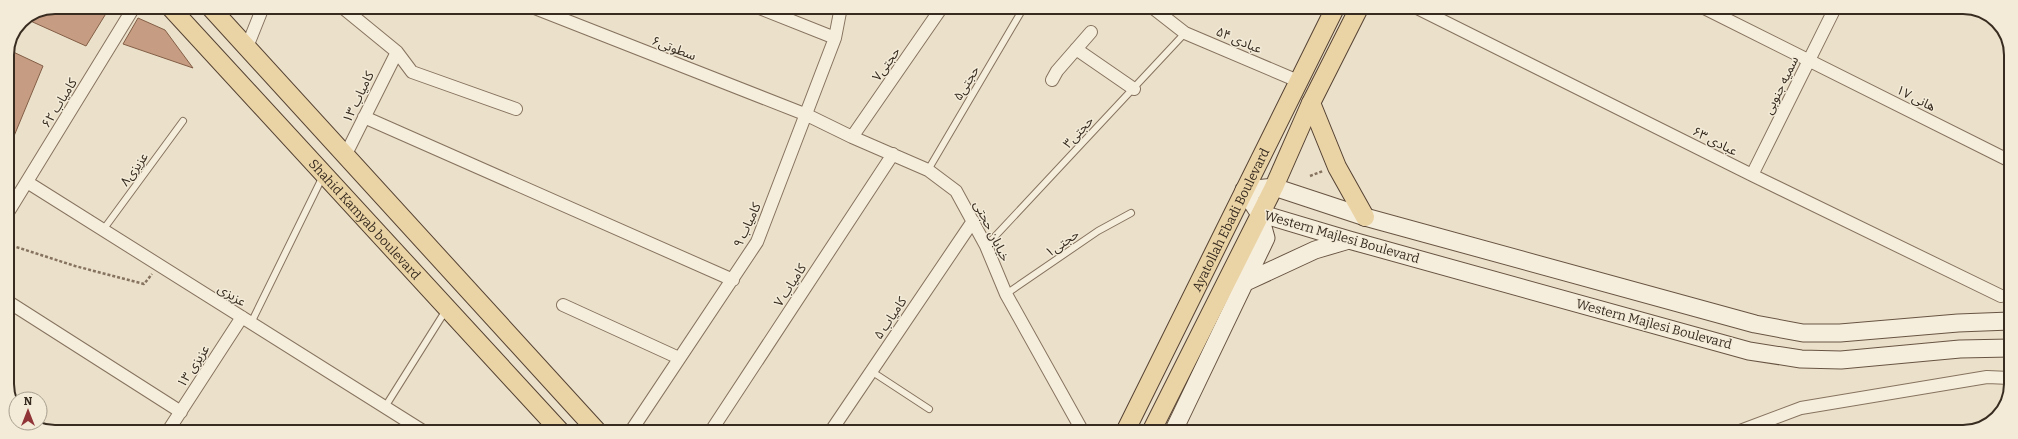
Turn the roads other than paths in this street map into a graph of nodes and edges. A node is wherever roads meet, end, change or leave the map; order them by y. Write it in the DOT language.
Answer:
graph roads {
  1 [pos="130,14"];
  2 [pos="176,14"];
  3 [pos="216,14"];
  4 [pos="260,14"];
  5 [pos="351,14"];
  6 [pos="550,14"];
  7 [pos="775,14"];
  8 [pos="840,14"];
  9 [pos="937,14"];
  10 [pos="1020,14"];
  11 [pos="1161,14"];
  12 [pos="1332,14"];
  13 [pos="1356,14"];
  14 [pos="1429,14"];
  15 [pos="1716,14"];
  16 [pos="1832,14"];
  17 [pos="1091,32"];
  18 [pos="1185,33"];
  19 [pos="835,38"];
  20 [pos="247,47"];
  21 [pos="1076,49"];
  22 [pos="397,52"];
  23 [pos="1809,60"];
  24 [pos="1052,80"];
  25 [pos="1298,81"];
  26 [pos="1134,89"];
  27 [pos="1311,103"];
  28 [pos="516,109"];
  29 [pos="807,115"];
  30 [pos="364,117"];
  31 [pos="183,121"];
  32 [pos="852,137"];
  33 [pos="893,154"];
  34 [pos="345,156"];
  35 [pos="2004,158"];
  36 [pos="928,170"];
  37 [pos="324,176"];
  38 [pos="1752,176"];
  39 [pos="27,182"];
  40 [pos="1274,187"];
  41 [pos="1244,190"];
  42 [pos="14,203"];
  43 [pos="1131,213"];
  44 [pos="1259,213"];
  45 [pos="1364,217"];
  46 [pos="973,221"];
  47 [pos="103,230"];
  48 [pos="1349,240"];
  49 [pos="986,246"];
  50 [pos="733,280"];
  51 [pos="1246,282"];
  52 [pos="1006,294"];
  53 [pos="2001,296"];
  54 [pos="563,304"];
  55 [pos="14,306"];
  56 [pos="447,309"];
  57 [pos="246,320"];
  58 [pos="2004,321"];
  59 [pos="2004,348"];
  60 [pos="679,358"];
  61 [pos="871,371"];
  62 [pos="2004,378"];
  63 [pos="386,407"];
  64 [pos="929,409"];
  65 [pos="181,412"];
  66 [pos="172,425"];
  67 [pos="414,425"];
  68 [pos="554,425"];
  69 [pos="592,425"];
  70 [pos="635,425"];
  71 [pos="715,425"];
  72 [pos="836,425"];
  73 [pos="1079,425"];
  74 [pos="1128,425"];
  75 [pos="1154,425"];
  76 [pos="1176,425"];
  77 [pos="1756,425"];
  1 -- 39 [label="street, کامیاب ۶۲"];
  2 -- 37 [label="main road, Shahid Kamyab boulevard"];
  3 -- 20 [label="main road"];
  4 -- 20 [label="street"];
  5 -- 22 [label="street"];
  6 -- 29 [label="street, سطوتی۶"];
  7 -- 19 [label="street"];
  8 -- 19 [label="street, کامیاب ۹"];
  9 -- 32 [label="street, حجتی۷"];
  10 -- 36 [label="lane, حجتی۵"];
  11 -- 18 [label="street, عبادی ۵۴"];
  12 -- 25 [label="main road, Ayatollah Ebadi Boulevard"];
  13 -- 27 [label="main road, Ayatollah Ebadi Boulevard"];
  14 -- 38 [label="street, عبادی ۶۳"];
  15 -- 23 [label="street, هانی ۱۷"];
  16 -- 23 [label="street, سمیه جنوبی"];
  17 -- 21 [label="street"];
  18 -- 25 [label="street, عبادی ۵۴"];
  18 -- 26 [label="lane, حجتی۳"];
  19 -- 29 [label="street, کامیاب ۹"];
  20 -- 34 [label="main road"];
  21 -- 24 [label="street"];
  21 -- 26 [label="street"];
  22 -- 28 [label="street"];
  22 -- 30 [label="street, کامیاب ۱۳"];
  23 -- 35 [label="street, هانی ۱۷"];
  23 -- 38 [label="street, سمیه جنوبی"];
  25 -- 41 [label="main road, Ayatollah Ebadi Boulevard"];
  26 -- 49 [label="lane, حجتی۳"];
  27 -- 40 [label="main road, Ayatollah Ebadi Boulevard"];
  27 -- 45 [label="main road"];
  29 -- 32 [label="street, خیابان حجتی"];
  29 -- 50 [label="street, کامیاب ۹"];
  30 -- 34 [label="street, کامیاب ۱۳"];
  30 -- 50 [label="street"];
  31 -- 47 [label="lane, عزیزی۸"];
  32 -- 33 [label="street, خیابان حجتی"];
  33 -- 36 [label="street, خیابان حجتی"];
  33 -- 71 [label="street, کامیاب ۷"];
  34 -- 69 [label="main road"];
  36 -- 46 [label="street, خیابان حجتی"];
  37 -- 56 [label="main road, Shahid Kamyab boulevard"];
  37 -- 57 [label="lane"];
  38 -- 53 [label="street, عبادی ۶۳"];
  39 -- 42 [label="street, کامیاب ۶۲"];
  39 -- 47 [label="street, عزیزی"];
  40 -- 41 [label="main road, Western Majlesi Boulevard"];
  40 -- 44 [label="main road, Ayatollah Ebadi Boulevard"];
  40 -- 45 [label="main road, Western Majlesi Boulevard"];
  41 -- 44 [label="main road, Western Majlesi Boulevard"];
  41 -- 74 [label="main road, Ayatollah Ebadi Boulevard"];
  43 -- 52 [label="lane, حجتی۱"];
  44 -- 48 [label="main road, Western Majlesi Boulevard"];
  44 -- 51 [label="main road, Ayatollah Ebadi Boulevard"];
  44 -- 75 [label="main road, Ayatollah Ebadi Boulevard"];
  45 -- 58 [label="main road, Western Majlesi Boulevard"];
  46 -- 49 [label="street, خیابان حجتی"];
  46 -- 61 [label="street, کامیاب ۵"];
  47 -- 57 [label="street, عزیزی"];
  48 -- 51 [label="main road"];
  48 -- 59 [label="main road, Western Majlesi Boulevard"];
  49 -- 52 [label="street, خیابان حجتی"];
  50 -- 60 [label="street, کامیاب ۹"];
  51 -- 76 [label="main road, Ayatollah Ebadi Boulevard"];
  52 -- 73 [label="street, خیابان حجتی"];
  54 -- 60 [label="street"];
  55 -- 65 [label="street"];
  56 -- 63 [label="lane"];
  56 -- 68 [label="main road, Shahid Kamyab boulevard"];
  57 -- 63 [label="street, عزیزی"];
  57 -- 65 [label="street, عزیزی ۱۳"];
  60 -- 70 [label="street, کامیاب ۹"];
  61 -- 64 [label="lane"];
  61 -- 72 [label="street, کامیاب ۵"];
  62 -- 77 [label="street"];
  63 -- 67 [label="street, عزیزی"];
  65 -- 66 [label="street, عزیزی ۱۳"];
}
